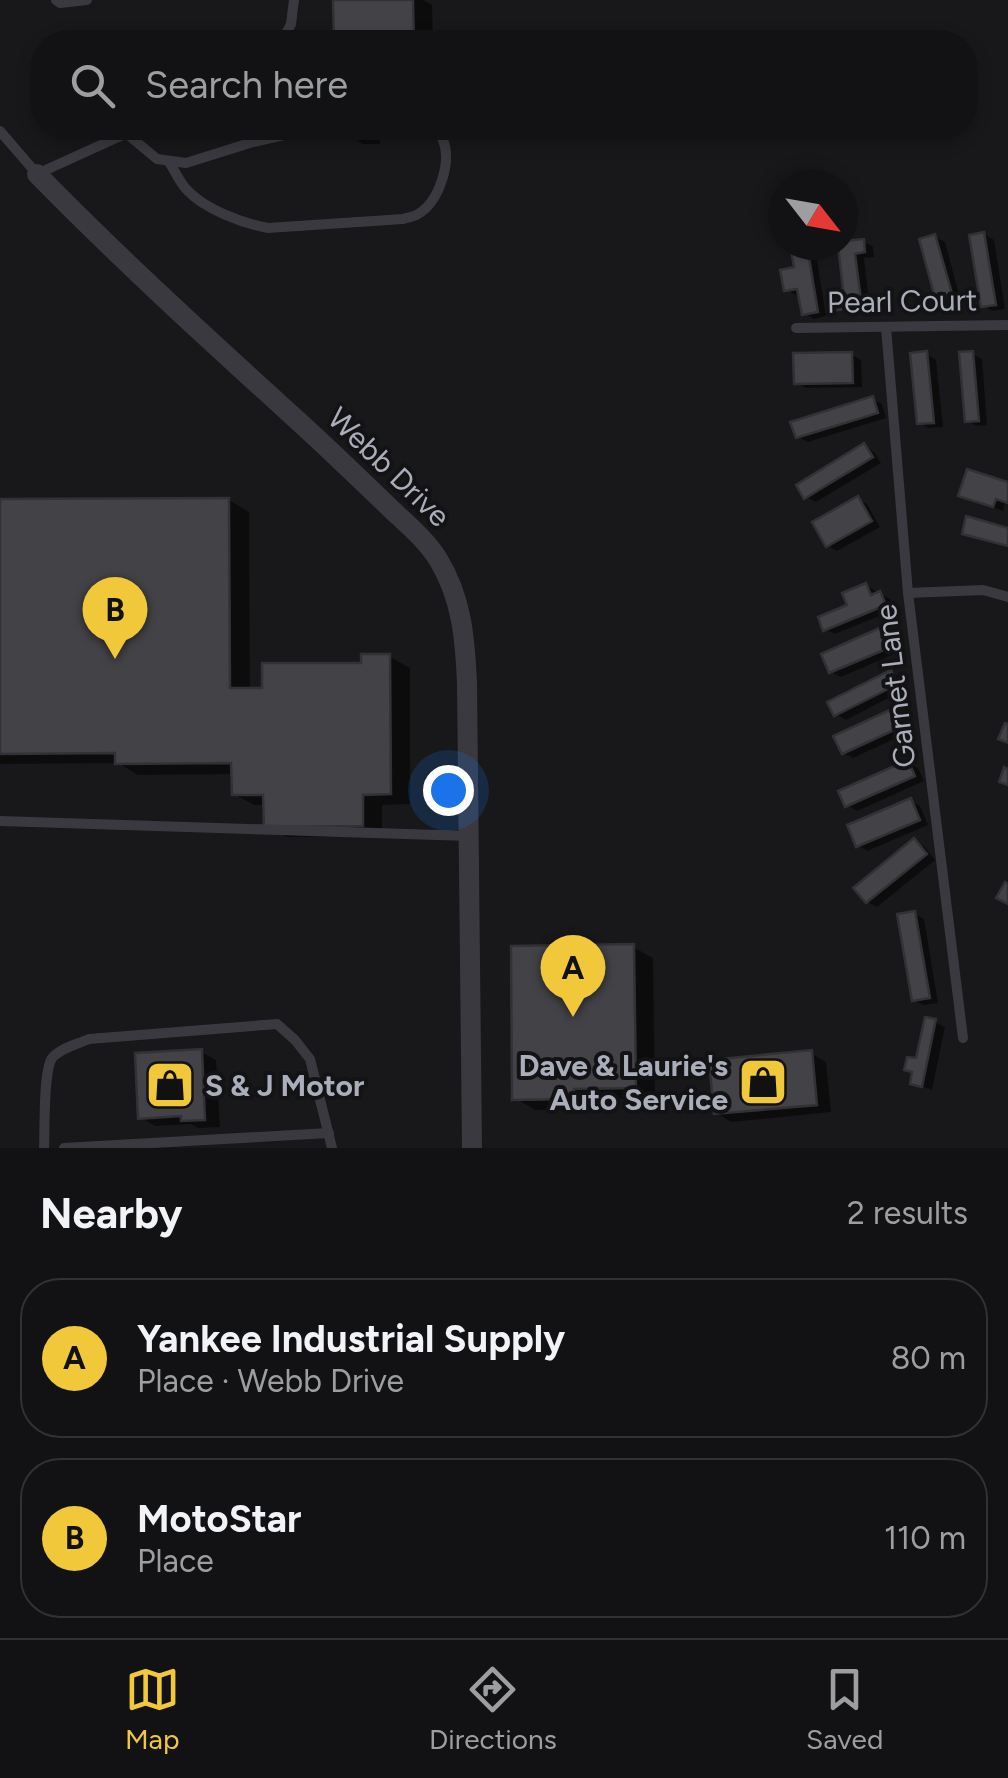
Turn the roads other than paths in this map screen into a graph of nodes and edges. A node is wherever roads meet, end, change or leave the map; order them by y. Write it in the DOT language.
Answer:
graph roads {
  1 [pos="56,0"];
  2 [pos="88,0"];
  3 [pos="294,0"];
  4 [pos="289,30"];
  5 [pos="0,131"];
  6 [pos="114,140"];
  7 [pos="134,140"];
  8 [pos="259,140"];
  9 [pos="443,140"];
  10 [pos="169,162"];
  11 [pos="37,174"];
  12 [pos="1008,325"];
  13 [pos="886,327"];
  14 [pos="796,328"];
  15 [pos="908,593"];
  16 [pos="1008,597"];
  17 [pos="0,821"];
  18 [pos="470,836"];
  19 [pos="963,1038"];
  20 [pos="329,1133"];
  21 [pos="44,1148"];
  22 [pos="64,1148"];
  23 [pos="332,1148"];
  24 [pos="472,1148"];
  1 -- 2 [label="lane"];
  3 -- 4 [label="lane"];
  5 -- 11 [label="lane, Webb Drive"];
  6 -- 11 [label="lane"];
  7 -- 10 [label="lane"];
  8 -- 10 [label="lane"];
  9 -- 10 [label="lane"];
  11 -- 18 [label="street, Webb Drive"];
  12 -- 13 [label="lane, Pearl Court"];
  13 -- 14 [label="lane, Pearl Court"];
  13 -- 15 [label="lane, Garnet Lane"];
  15 -- 16 [label="lane"];
  15 -- 19 [label="lane, Garnet Lane"];
  17 -- 18 [label="lane"];
  18 -- 24 [label="street, Webb Drive"];
  20 -- 21 [label="lane"];
  20 -- 22 [label="lane"];
  20 -- 23 [label="lane"];
}
